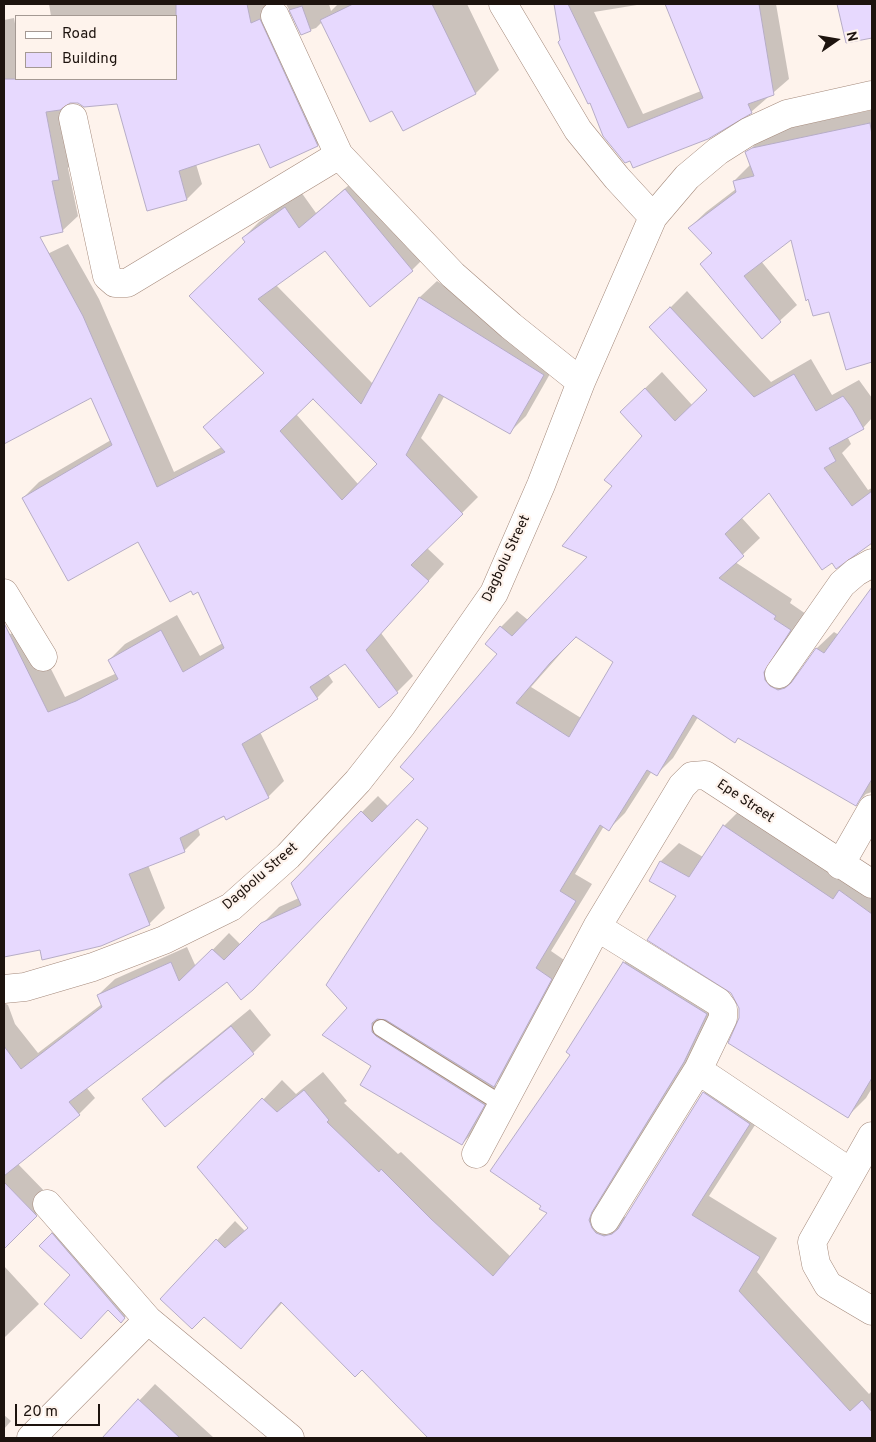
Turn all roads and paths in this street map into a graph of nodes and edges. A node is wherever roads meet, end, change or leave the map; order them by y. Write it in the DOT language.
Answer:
graph roads {
  1 [pos="503,4"];
  2 [pos="275,16"];
  3 [pos="872,95"];
  4 [pos="73,118"];
  5 [pos="339,155"];
  6 [pos="653,217"];
  7 [pos="581,382"];
  8 [pos="872,563"];
  9 [pos="4,593"];
  10 [pos="42,657"];
  11 [pos="779,674"];
  12 [pos="872,809"];
  13 [pos="840,865"];
  14 [pos="872,884"];
  15 [pos="597,927"];
  16 [pos="4,989"];
  17 [pos="381,1028"];
  18 [pos="698,1070"];
  19 [pos="502,1104"];
  20 [pos="872,1136"];
  21 [pos="476,1154"];
  22 [pos="850,1172"];
  23 [pos="48,1204"];
  24 [pos="605,1220"];
  25 [pos="872,1311"];
  26 [pos="148,1320"];
  27 [pos="31,1438"];
  28 [pos="290,1438"];
  1 -- 6 [label="street"];
  2 -- 5 [label="street"];
  3 -- 6 [label="street, Dagbolu Street"];
  4 -- 5 [label="street"];
  5 -- 7 [label="street"];
  6 -- 7 [label="street, Dagbolu Street"];
  7 -- 16 [label="street, Dagbolu Street"];
  8 -- 11 [label="street"];
  9 -- 10 [label="street"];
  12 -- 13 [label="street"];
  13 -- 14 [label="street, Epe Street"];
  13 -- 15 [label="street, Epe Street"];
  15 -- 18 [label="street"];
  15 -- 19 [label="street"];
  17 -- 19 [label="lane"];
  18 -- 22 [label="street"];
  18 -- 24 [label="street"];
  19 -- 21 [label="street"];
  20 -- 22 [label="street"];
  22 -- 25 [label="street"];
  23 -- 26 [label="street"];
  26 -- 27 [label="street"];
  26 -- 28 [label="street"];
}
